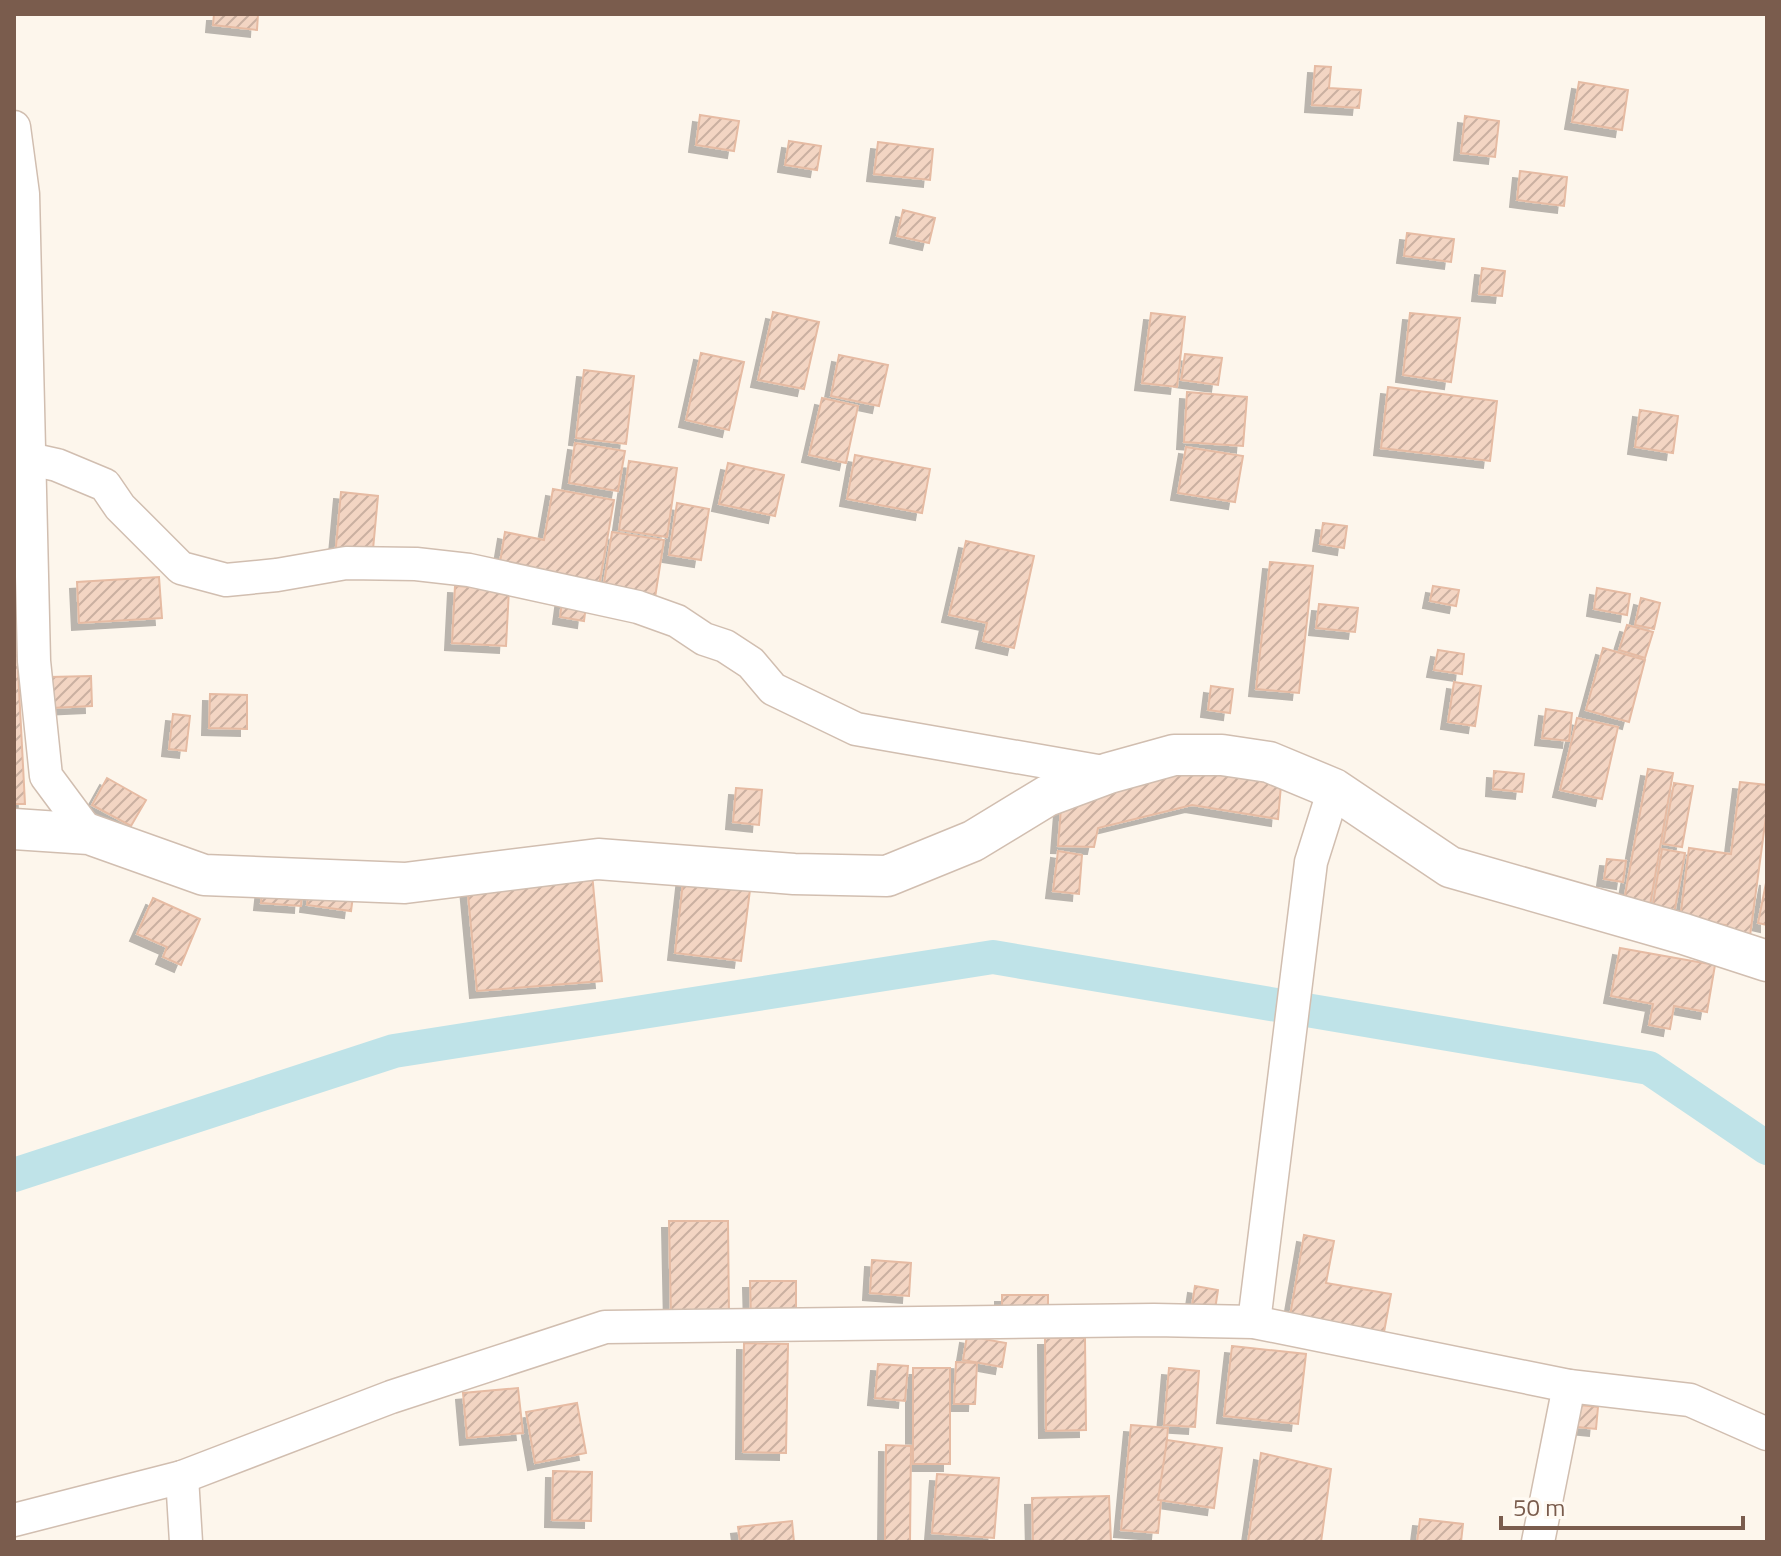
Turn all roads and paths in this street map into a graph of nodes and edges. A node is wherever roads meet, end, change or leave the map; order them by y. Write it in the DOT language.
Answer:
graph roads {
  1 [pos="14,127"];
  2 [pos="30,459"];
  3 [pos="1109,773"];
  4 [pos="1334,789"];
  5 [pos="14,829"];
  6 [pos="89,834"];
  7 [pos="1767,961"];
  8 [pos="1254,1322"];
  9 [pos="1569,1386"];
  10 [pos="1767,1434"];
  11 [pos="182,1477"];
  12 [pos="14,1520"];
  13 [pos="186,1542"];
  14 [pos="1538,1542"];
  1 -- 2 [label="street"];
  2 -- 3 [label="street"];
  2 -- 6 [label="street"];
  3 -- 4 [label="street"];
  3 -- 6 [label="street"];
  4 -- 7 [label="street"];
  4 -- 8 [label="street"];
  5 -- 6 [label="street"];
  8 -- 9 [label="street"];
  8 -- 11 [label="street"];
  9 -- 10 [label="street"];
  9 -- 14 [label="street"];
  11 -- 12 [label="street"];
  11 -- 13 [label="street"];
}
